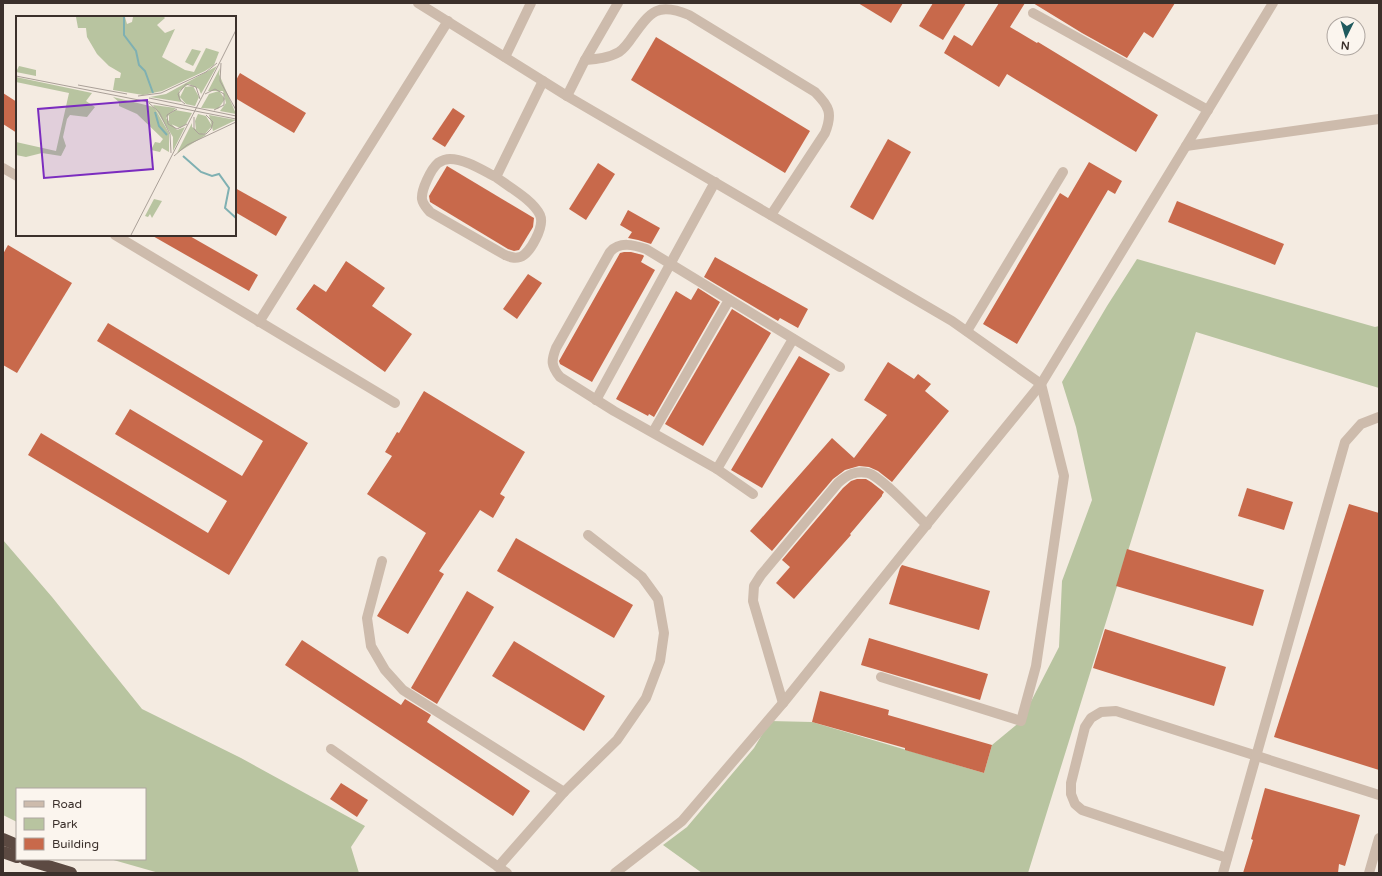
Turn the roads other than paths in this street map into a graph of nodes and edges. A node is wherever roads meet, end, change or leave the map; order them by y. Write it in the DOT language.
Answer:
graph roads {
  1 [pos="418,3"];
  2 [pos="531,3"];
  3 [pos="618,3"];
  4 [pos="1273,3"];
  5 [pos="1033,13"];
  6 [pos="448,21"];
  7 [pos="505,57"];
  8 [pos="585,60"];
  9 [pos="543,81"];
  10 [pos="567,96"];
  11 [pos="1208,110"];
  12 [pos="1379,119"];
  13 [pos="1186,146"];
  14 [pos="3,168"];
  15 [pos="1063,172"];
  16 [pos="16,175"];
  17 [pos="496,177"];
  18 [pos="715,182"];
  19 [pos="771,215"];
  20 [pos="117,236"];
  21 [pos="670,264"];
  22 [pos="729,300"];
  23 [pos="259,322"];
  24 [pos="967,331"];
  25 [pos="793,339"];
  26 [pos="840,367"];
  27 [pos="1041,384"];
  28 [pos="596,400"];
  29 [pos="395,403"];
  30 [pos="1379,417"];
  31 [pos="653,432"];
  32 [pos="717,469"];
  33 [pos="753,494"];
  34 [pos="927,525"];
  35 [pos="588,534"];
  36 [pos="382,561"];
  37 [pos="881,677"];
  38 [pos="783,703"];
  39 [pos="331,749"];
  40 [pos="1256,756"];
  41 [pos="564,792"];
  42 [pos="1379,795"];
  43 [pos="1379,838"];
  44 [pos="3,839"];
  45 [pos="16,845"];
  46 [pos="3,852"];
  47 [pos="16,857"];
  48 [pos="1228,858"];
  49 [pos="28,860"];
  50 [pos="52,860"];
  51 [pos="498,867"];
  52 [pos="71,873"];
  53 [pos="82,873"];
  54 [pos="507,873"];
  55 [pos="615,873"];
  56 [pos="1223,873"];
  57 [pos="1369,873"];
  1 -- 6 [label="street"];
  2 -- 7 [label="street"];
  3 -- 8 [label="street"];
  4 -- 11 [label="street"];
  5 -- 11 [label="street"];
  6 -- 7 [label="street"];
  6 -- 23 [label="street"];
  7 -- 9 [label="street"];
  8 -- 10 [label="street"];
  8 -- 19 [label="street"];
  9 -- 10 [label="street"];
  9 -- 17 [label="street"];
  10 -- 18 [label="street"];
  11 -- 13 [label="street"];
  12 -- 13 [label="street"];
  13 -- 27 [label="street"];
  14 -- 16 [label="street"];
  15 -- 24 [label="street"];
  17 -- 17 [label="street"];
  18 -- 19 [label="street"];
  18 -- 21 [label="street"];
  19 -- 24 [label="street"];
  20 -- 23 [label="street"];
  21 -- 22 [label="street"];
  21 -- 28 [label="street"];
  21 -- 28 [label="street"];
  22 -- 25 [label="street"];
  22 -- 31 [label="street"];
  23 -- 29 [label="street"];
  24 -- 27 [label="street"];
  25 -- 26 [label="street"];
  25 -- 32 [label="street"];
  27 -- 34 [label="street"];
  27 -- 37 [label="street"];
  28 -- 31 [label="street"];
  30 -- 40 [label="street"];
  31 -- 32 [label="street"];
  32 -- 33 [label="street"];
  34 -- 38 [label="street"];
  34 -- 38 [label="street"];
  35 -- 41 [label="street"];
  36 -- 41 [label="street"];
  38 -- 55 [label="street"];
  39 -- 51 [label="street"];
  40 -- 42 [label="street"];
  40 -- 48 [label="street"];
  40 -- 48 [label="street"];
  41 -- 51 [label="street"];
  43 -- 57 [label="street"];
  44 -- 45 [label="highway"];
  46 -- 47 [label="highway"];
  48 -- 56 [label="street"];
  49 -- 52 [label="highway"];
  50 -- 53 [label="highway"];
  51 -- 54 [label="street"];
}
